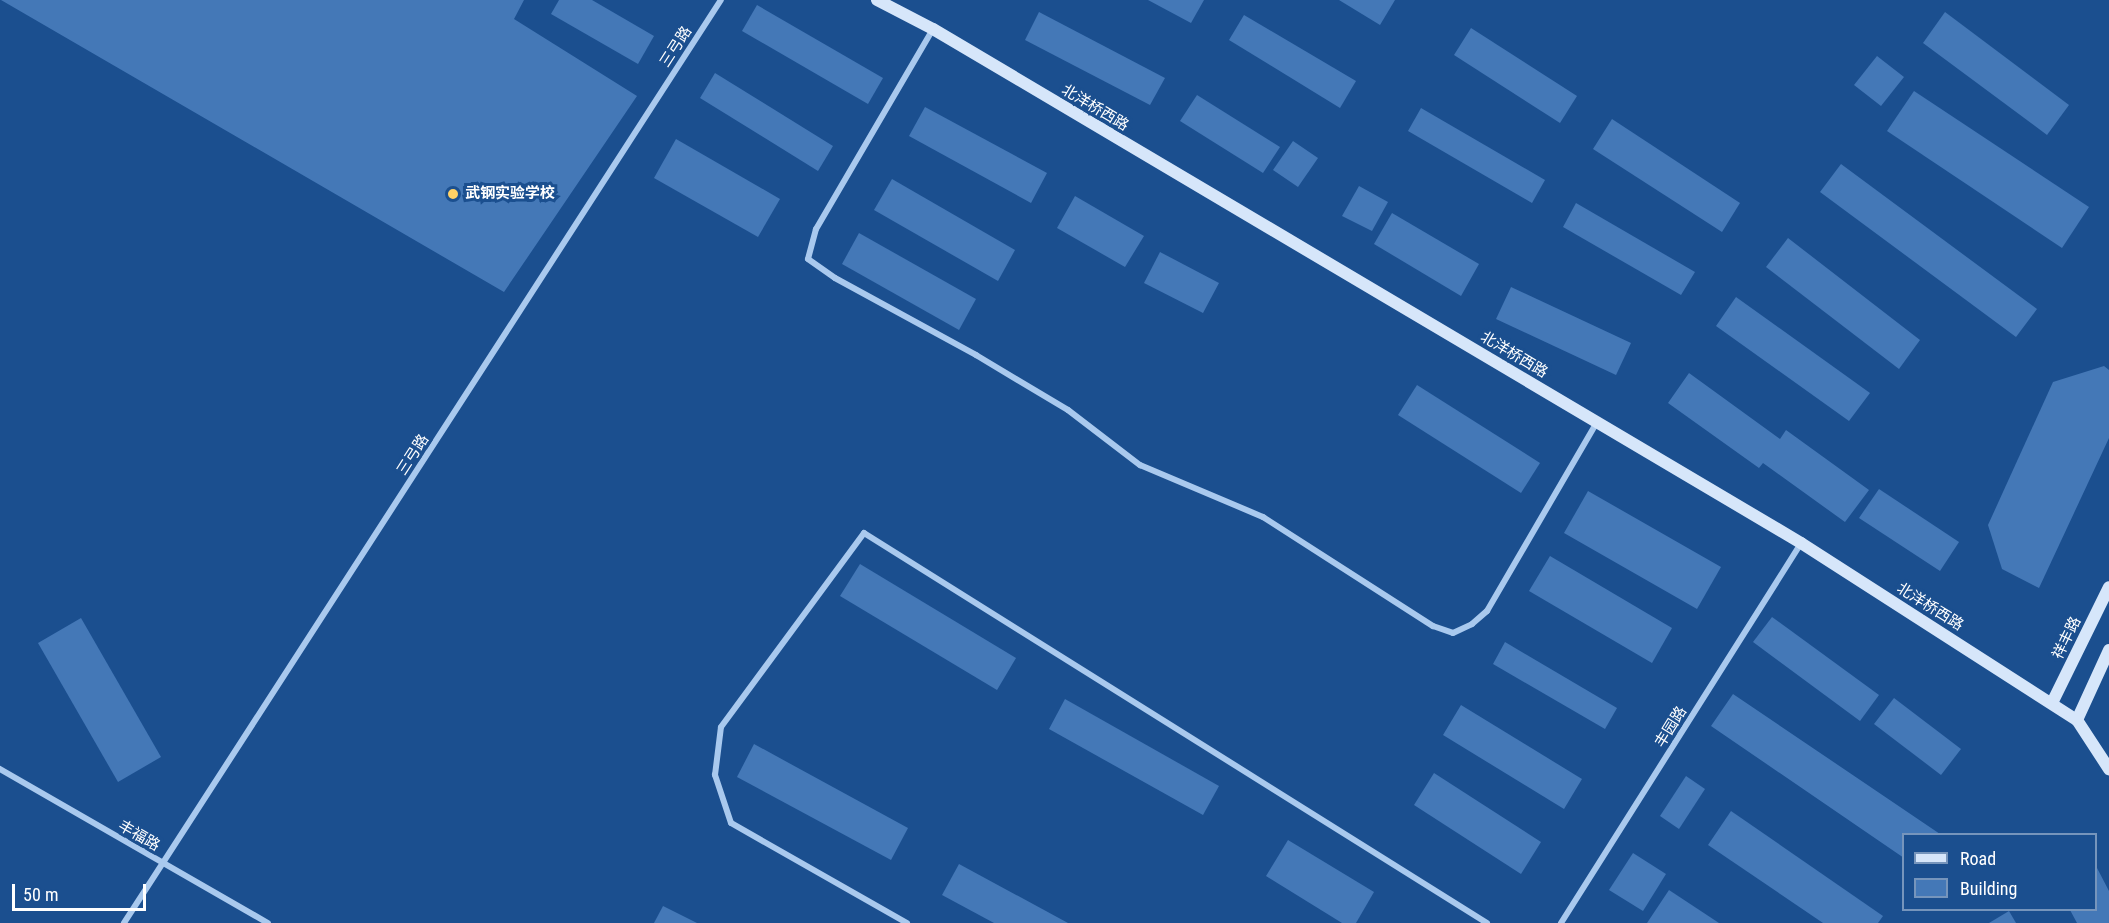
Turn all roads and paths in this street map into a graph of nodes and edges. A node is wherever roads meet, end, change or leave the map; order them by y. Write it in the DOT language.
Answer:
graph roads {
  1 [pos="721,0"];
  2 [pos="877,0"];
  3 [pos="933,29"];
  4 [pos="1597,422"];
  5 [pos="1801,543"];
  6 [pos="2109,586"];
  7 [pos="2109,650"];
  8 [pos="2052,703"];
  9 [pos="2077,720"];
  10 [pos="0,769"];
  11 [pos="2109,769"];
  12 [pos="163,864"];
  13 [pos="124,923"];
  14 [pos="268,923"];
  15 [pos="907,923"];
  16 [pos="1486,923"];
  17 [pos="1561,923"];
  1 -- 12 [label="street, 三弓路"];
  2 -- 3 [label="main road, 北洋桥西路"];
  3 -- 4 [label="main road, 北洋桥西路"];
  3 -- 4 [label="street"];
  4 -- 5 [label="main road, 北洋桥西路"];
  5 -- 8 [label="main road, 北洋桥西路"];
  5 -- 17 [label="street, 丰园路"];
  6 -- 8 [label="main road, 祥丰路"];
  7 -- 9 [label="main road"];
  8 -- 9 [label="main road, 北洋桥西路"];
  9 -- 11 [label="main road, 北洋桥西路"];
  10 -- 12 [label="street, 丰福路"];
  12 -- 13 [label="street, 三弓路"];
  12 -- 14 [label="street, 丰福路"];
  15 -- 16 [label="street"];
}
